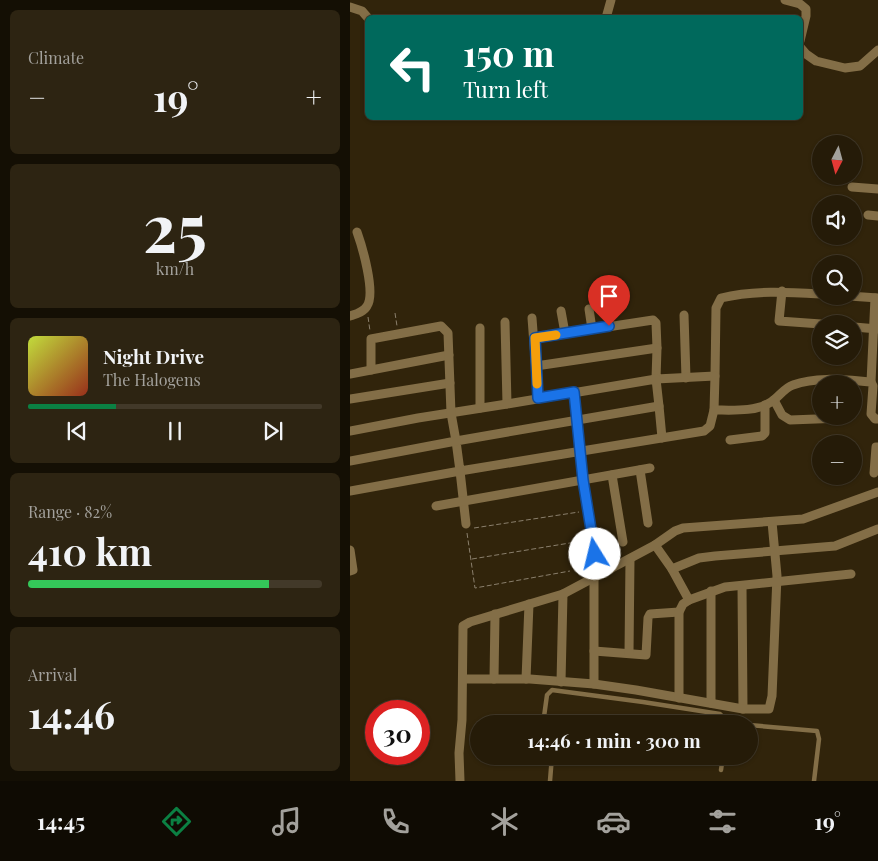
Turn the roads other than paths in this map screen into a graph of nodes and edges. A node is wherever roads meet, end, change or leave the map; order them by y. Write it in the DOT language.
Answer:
graph roads {
  1 [pos="611,0"];
  2 [pos="785,0"];
  3 [pos="350,7"];
  4 [pos="365,15"];
  5 [pos="607,15"];
  6 [pos="803,28"];
  7 [pos="803,50"];
  8 [pos="878,50"];
  9 [pos="852,187"];
  10 [pos="878,189"];
  11 [pos="868,215"];
  12 [pos="878,216"];
  13 [pos="357,232"];
  14 [pos="782,292"];
  15 [pos="812,294"];
  16 [pos="862,297"];
  17 [pos="877,298"];
  18 [pos="589,309"];
  19 [pos="561,311"];
  20 [pos="684,315"];
  21 [pos="350,316"];
  22 [pos="532,318"];
  23 [pos="505,322"];
  24 [pos="812,323"];
  25 [pos="862,327"];
  26 [pos="480,328"];
  27 [pos="876,328"];
  28 [pos="592,329"];
  29 [pos="565,333"];
  30 [pos="535,338"];
  31 [pos="657,348"];
  32 [pos="448,355"];
  33 [pos="875,358"];
  34 [pos="536,366"];
  35 [pos="371,370"];
  36 [pos="350,374"];
  37 [pos="714,376"];
  38 [pos="686,378"];
  39 [pos="656,379"];
  40 [pos="450,384"];
  41 [pos="874,385"];
  42 [pos="574,392"];
  43 [pos="538,398"];
  44 [pos="350,399"];
  45 [pos="770,402"];
  46 [pos="507,404"];
  47 [pos="659,406"];
  48 [pos="480,408"];
  49 [pos="714,410"];
  50 [pos="451,413"];
  51 [pos="812,419"];
  52 [pos="878,419"];
  53 [pos="577,420"];
  54 [pos="350,430"];
  55 [pos="662,438"];
  56 [pos="730,440"];
  57 [pos="456,441"];
  58 [pos="878,447"];
  59 [pos="580,450"];
  60 [pos="350,462"];
  61 [pos="650,468"];
  62 [pos="640,470"];
  63 [pos="460,471"];
  64 [pos="874,473"];
  65 [pos="612,475"];
  66 [pos="583,480"];
  67 [pos="350,491"];
  68 [pos="878,492"];
  69 [pos="464,500"];
  70 [pos="436,506"];
  71 [pos="772,522"];
  72 [pos="648,523"];
  73 [pos="466,524"];
  74 [pos="878,529"];
  75 [pos="623,542"];
  76 [pos="655,545"];
  77 [pos="350,550"];
  78 [pos="776,551"];
  79 [pos="595,554"];
  80 [pos="630,559"];
  81 [pos="672,569"];
  82 [pos="350,572"];
  83 [pos="851,574"];
  84 [pos="594,577"];
  85 [pos="777,583"];
  86 [pos="742,586"];
  87 [pos="711,591"];
  88 [pos="563,594"];
  89 [pos="689,600"];
  90 [pos="529,604"];
  91 [pos="679,612"];
  92 [pos="495,614"];
  93 [pos="594,651"];
  94 [pos="629,653"];
  95 [pos="463,679"];
  96 [pos="494,679"];
  97 [pos="526,679"];
  98 [pos="561,682"];
  99 [pos="594,684"];
  100 [pos="679,698"];
  101 [pos="712,703"];
  102 [pos="743,709"];
  103 [pos="544,715"];
  104 [pos="721,715"];
  105 [pos="758,726"];
  106 [pos="551,765"];
  107 [pos="722,765"];
  108 [pos="721,770"];
  109 [pos="460,781"];
  110 [pos="550,781"];
  111 [pos="814,781"];
  1 -- 5 [label="street"];
  2 -- 6 [label="street"];
  3 -- 4 [label="street"];
  7 -- 8 [label="street"];
  9 -- 10 [label="street"];
  11 -- 12 [label="street"];
  13 -- 21 [label="street"];
  14 -- 15 [label="street"];
  14 -- 24 [label="street"];
  14 -- 37 [label="street"];
  16 -- 17 [label="street"];
  17 -- 27 [label="street"];
  18 -- 28 [label="street"];
  19 -- 29 [label="street"];
  20 -- 38 [label="street"];
  22 -- 30 [label="street"];
  23 -- 46 [label="street"];
  25 -- 27 [label="street"];
  26 -- 48 [label="street"];
  27 -- 33 [label="street"];
  28 -- 29 [label="street"];
  28 -- 31 [label="street"];
  29 -- 30 [label="street"];
  30 -- 34 [label="street"];
  31 -- 34 [label="street"];
  31 -- 39 [label="street"];
  32 -- 35 [label="street"];
  32 -- 35 [label="street"];
  32 -- 40 [label="street"];
  33 -- 41 [label="street"];
  34 -- 43 [label="street"];
  35 -- 36 [label="street"];
  37 -- 38 [label="street"];
  37 -- 49 [label="street"];
  38 -- 39 [label="street"];
  39 -- 42 [label="street"];
  39 -- 47 [label="street"];
  40 -- 44 [label="street"];
  40 -- 50 [label="street"];
  41 -- 45 [label="street"];
  41 -- 52 [label="street"];
  42 -- 43 [label="street"];
  42 -- 53 [label="street"];
  43 -- 46 [label="street"];
  45 -- 49 [label="street"];
  45 -- 51 [label="street"];
  45 -- 56 [label="street"];
  46 -- 48 [label="street"];
  47 -- 53 [label="street"];
  47 -- 55 [label="street"];
  48 -- 50 [label="street"];
  49 -- 55 [label="street"];
  50 -- 54 [label="street"];
  50 -- 57 [label="street"];
  53 -- 57 [label="street"];
  53 -- 59 [label="street"];
  55 -- 59 [label="street"];
  57 -- 60 [label="street"];
  57 -- 63 [label="street"];
  58 -- 64 [label="street"];
  59 -- 63 [label="street"];
  59 -- 66 [label="street"];
  61 -- 62 [label="street"];
  62 -- 65 [label="street"];
  62 -- 72 [label="street"];
  63 -- 67 [label="street"];
  63 -- 69 [label="street"];
  65 -- 66 [label="street"];
  65 -- 75 [label="street"];
  66 -- 69 [label="street"];
  66 -- 79 [label="street"];
  68 -- 71 [label="street"];
  69 -- 70 [label="street"];
  69 -- 73 [label="street"];
  71 -- 76 [label="street"];
  71 -- 78 [label="street"];
  74 -- 78 [label="street"];
  76 -- 80 [label="street"];
  76 -- 81 [label="street"];
  77 -- 82 [label="street"];
  78 -- 81 [label="street"];
  78 -- 85 [label="street"];
  80 -- 84 [label="street"];
  80 -- 94 [label="street"];
  81 -- 89 [label="street"];
  83 -- 85 [label="street"];
  84 -- 88 [label="street"];
  84 -- 93 [label="street"];
  85 -- 86 [label="street"];
  85 -- 102 [label="street"];
  86 -- 87 [label="street"];
  86 -- 102 [label="street"];
  87 -- 89 [label="street"];
  87 -- 101 [label="street"];
  88 -- 90 [label="street"];
  88 -- 98 [label="street"];
  89 -- 91 [label="street"];
  90 -- 92 [label="street"];
  90 -- 97 [label="street"];
  91 -- 94 [label="street"];
  91 -- 100 [label="street"];
  92 -- 95 [label="street"];
  92 -- 96 [label="street"];
  93 -- 94 [label="street"];
  93 -- 99 [label="street"];
  95 -- 96 [label="street"];
  95 -- 109 [label="street"];
  96 -- 97 [label="street"];
  97 -- 98 [label="street"];
  98 -- 99 [label="street"];
  99 -- 100 [label="street"];
  100 -- 101 [label="street"];
  101 -- 102 [label="street"];
  103 -- 104 [label="lane"];
  105 -- 111 [label="lane"];
  106 -- 110 [label="lane"];
  107 -- 108 [label="lane"];
}
